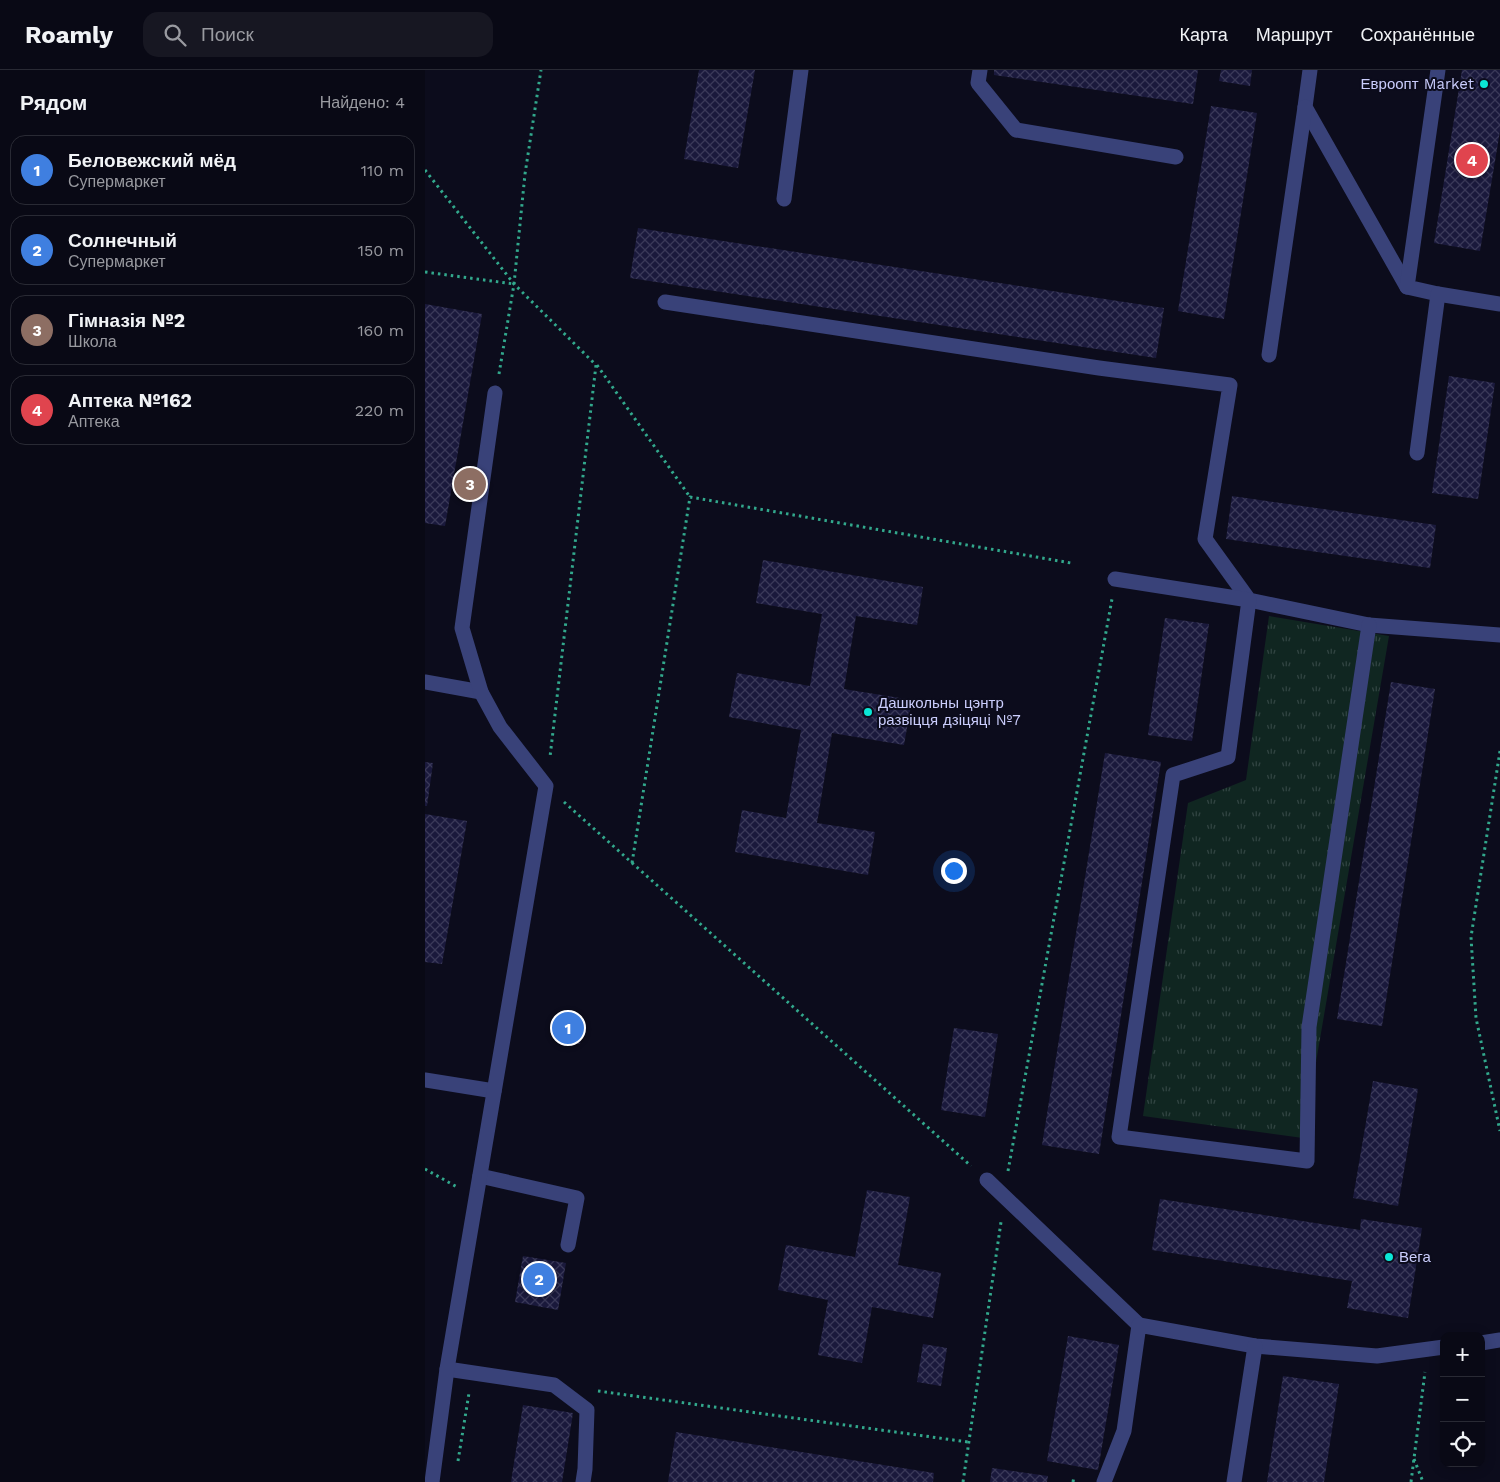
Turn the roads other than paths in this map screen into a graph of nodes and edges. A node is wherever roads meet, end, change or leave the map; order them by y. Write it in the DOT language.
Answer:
graph roads {
  1 [pos="801,70"];
  2 [pos="980,70"];
  3 [pos="1310,70"];
  4 [pos="1439,70"];
  5 [pos="1305,107"];
  6 [pos="1176,157"];
  7 [pos="784,199"];
  8 [pos="1407,287"];
  9 [pos="1438,294"];
  10 [pos="665,302"];
  11 [pos="1500,304"];
  12 [pos="1269,355"];
  13 [pos="495,393"];
  14 [pos="1417,453"];
  15 [pos="1115,578"];
  16 [pos="1249,600"];
  17 [pos="1369,625"];
  18 [pos="1500,635"];
  19 [pos="425,682"];
  20 [pos="481,692"];
  21 [pos="425,1080"];
  22 [pos="494,1091"];
  23 [pos="479,1176"];
  24 [pos="987,1180"];
  25 [pos="568,1245"];
  26 [pos="1139,1325"];
  27 [pos="1500,1340"];
  28 [pos="1485,1342"];
  29 [pos="1255,1346"];
  30 [pos="1440,1348"];
  31 [pos="447,1369"];
  32 [pos="432,1482"];
  33 [pos="583,1482"];
  34 [pos="1104,1482"];
  35 [pos="1234,1482"];
  1 -- 7 [label="lane"];
  2 -- 6 [label="lane"];
  3 -- 5 [label="lane"];
  4 -- 8 [label="lane"];
  5 -- 8 [label="lane"];
  5 -- 12 [label="lane"];
  8 -- 9 [label="lane"];
  9 -- 11 [label="lane"];
  9 -- 14 [label="lane"];
  10 -- 16 [label="lane"];
  13 -- 20 [label="lane"];
  15 -- 16 [label="lane"];
  16 -- 17 [label="lane"];
  16 -- 17 [label="lane"];
  17 -- 18 [label="lane"];
  19 -- 20 [label="lane"];
  20 -- 22 [label="lane"];
  21 -- 22 [label="lane"];
  22 -- 23 [label="lane"];
  23 -- 25 [label="lane"];
  23 -- 31 [label="lane"];
  24 -- 26 [label="lane"];
  26 -- 29 [label="lane"];
  26 -- 34 [label="lane"];
  27 -- 28 [label="lane"];
  29 -- 30 [label="lane"];
  29 -- 35 [label="lane"];
  31 -- 32 [label="lane"];
  31 -- 33 [label="lane"];
}
